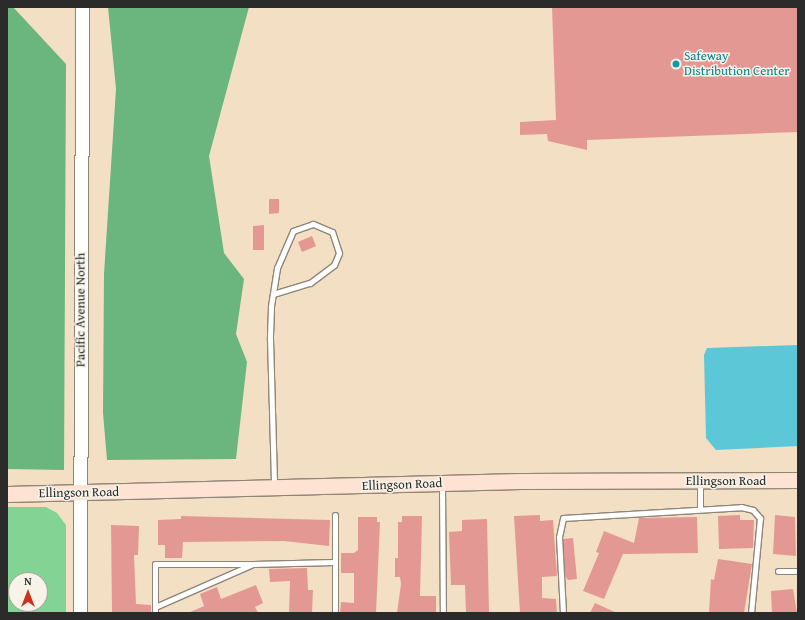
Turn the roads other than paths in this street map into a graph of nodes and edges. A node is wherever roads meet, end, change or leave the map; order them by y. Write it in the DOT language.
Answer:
graph roads {
  1 [pos="82,7"];
  2 [pos="273,294"];
  3 [pos="798,480"];
  4 [pos="700,481"];
  5 [pos="442,484"];
  6 [pos="274,488"];
  7 [pos="7,494"];
  8 [pos="81,494"];
  9 [pos="700,510"];
  10 [pos="335,515"];
  11 [pos="334,562"];
  12 [pos="253,564"];
  13 [pos="778,571"];
  14 [pos="798,571"];
  15 [pos="156,607"];
  16 [pos="80,613"];
  17 [pos="155,613"];
  18 [pos="335,613"];
  19 [pos="443,613"];
  20 [pos="563,613"];
  21 [pos="751,613"];
  1 -- 8 [label="street, Pacific Avenue North"];
  2 -- 2 [label="lane"];
  2 -- 6 [label="lane"];
  3 -- 4 [label="main road, Ellingson Road"];
  4 -- 5 [label="main road, Ellingson Road"];
  4 -- 9 [label="lane"];
  5 -- 6 [label="main road, Ellingson Road"];
  5 -- 19 [label="lane"];
  6 -- 8 [label="main road, Ellingson Road"];
  7 -- 8 [label="main road, Ellingson Road"];
  8 -- 16 [label="street, Pacific Avenue North"];
  9 -- 20 [label="lane"];
  9 -- 21 [label="lane"];
  10 -- 11 [label="lane"];
  11 -- 12 [label="lane"];
  11 -- 18 [label="lane"];
  12 -- 15 [label="lane"];
  12 -- 15 [label="lane"];
  13 -- 14 [label="lane"];
  15 -- 17 [label="lane"];
}
